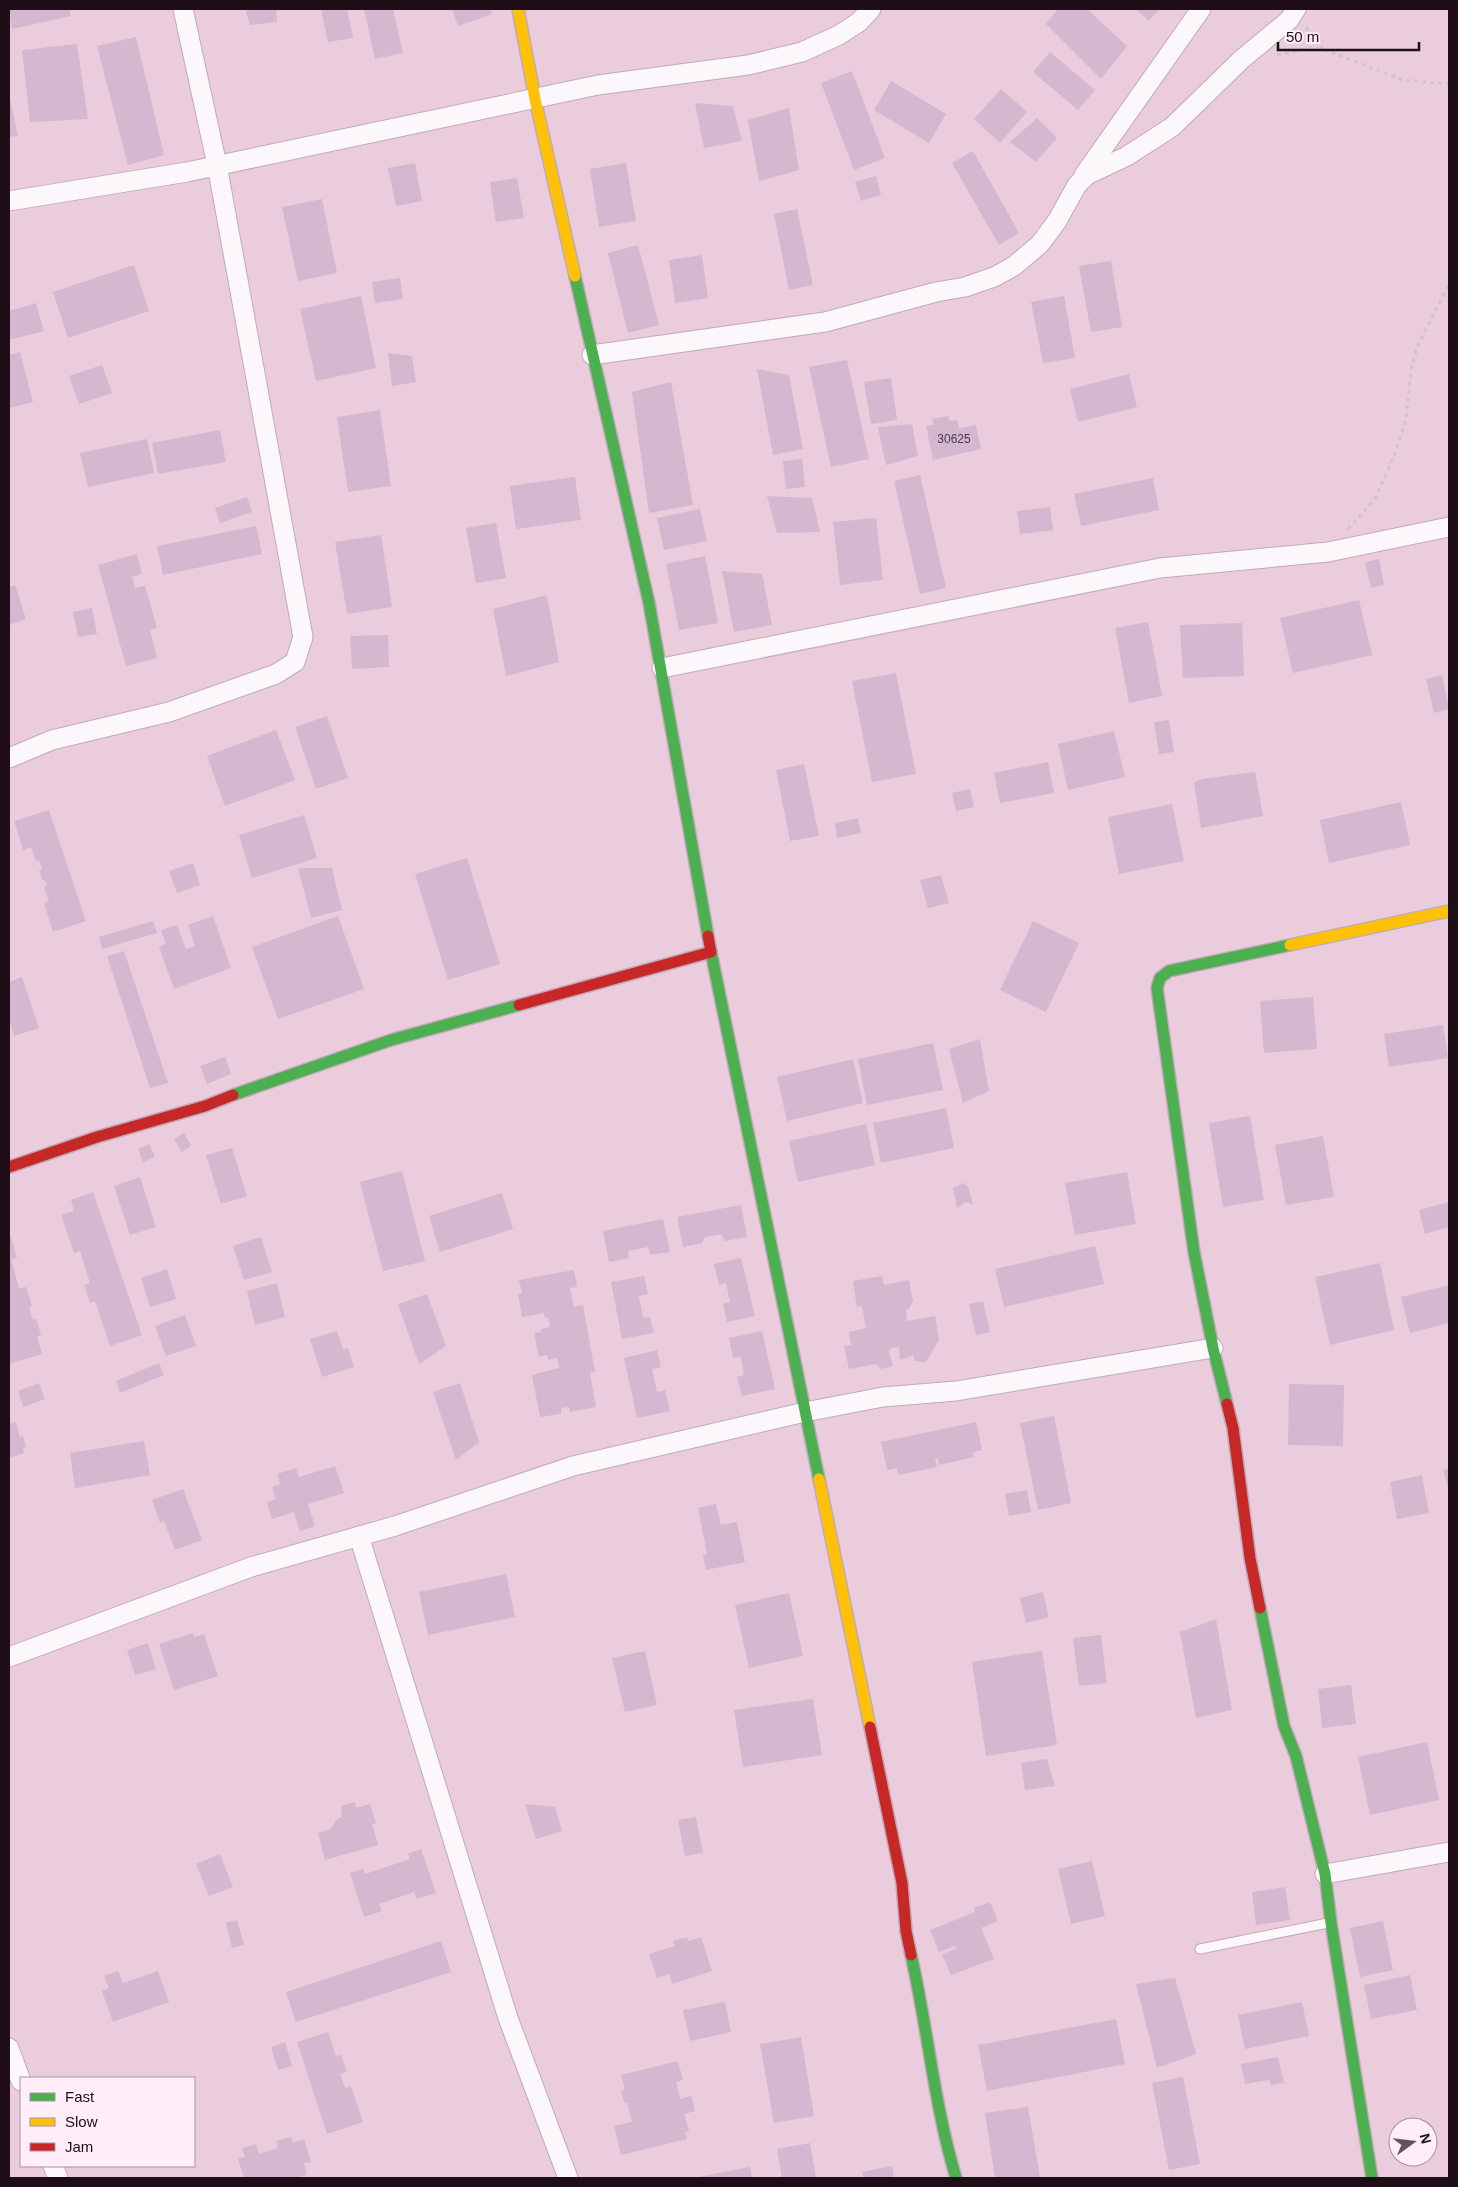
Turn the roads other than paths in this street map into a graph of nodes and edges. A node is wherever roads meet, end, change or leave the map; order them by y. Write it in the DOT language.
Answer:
graph roads {
  1 [pos="183,9"];
  2 [pos="518,9"];
  3 [pos="871,9"];
  4 [pos="1201,9"];
  5 [pos="1296,11"];
  6 [pos="535,99"];
  7 [pos="218,165"];
  8 [pos="1077,185"];
  9 [pos="9,201"];
  10 [pos="592,355"];
  11 [pos="1449,527"];
  12 [pos="662,668"];
  13 [pos="9,758"];
  14 [pos="1449,911"];
  15 [pos="711,952"];
  16 [pos="9,1167"];
  17 [pos="1213,1348"];
  18 [pos="805,1412"];
  19 [pos="359,1536"];
  20 [pos="9,1658"];
  21 [pos="1449,1852"];
  22 [pos="1325,1874"];
  23 [pos="1331,1923"];
  24 [pos="1200,1950"];
  25 [pos="9,2048"];
  26 [pos="20,2078"];
  27 [pos="568,2178"];
  28 [pos="956,2178"];
  29 [pos="1372,2178"];
  1 -- 7 [label="street"];
  2 -- 6 [label="street"];
  3 -- 6 [label="street"];
  4 -- 8 [label="street"];
  5 -- 8 [label="street"];
  6 -- 7 [label="street"];
  6 -- 10 [label="street"];
  7 -- 9 [label="street"];
  7 -- 13 [label="street"];
  8 -- 10 [label="street"];
  10 -- 12 [label="street"];
  11 -- 12 [label="street"];
  12 -- 15 [label="street"];
  14 -- 17 [label="street"];
  15 -- 16 [label="street"];
  15 -- 18 [label="street"];
  17 -- 18 [label="street"];
  17 -- 22 [label="street"];
  18 -- 19 [label="street"];
  18 -- 28 [label="street"];
  19 -- 20 [label="street"];
  19 -- 27 [label="street"];
  21 -- 22 [label="street"];
  22 -- 23 [label="street"];
  23 -- 24 [label="lane"];
  23 -- 29 [label="street"];
  25 -- 26 [label="street"];
}
